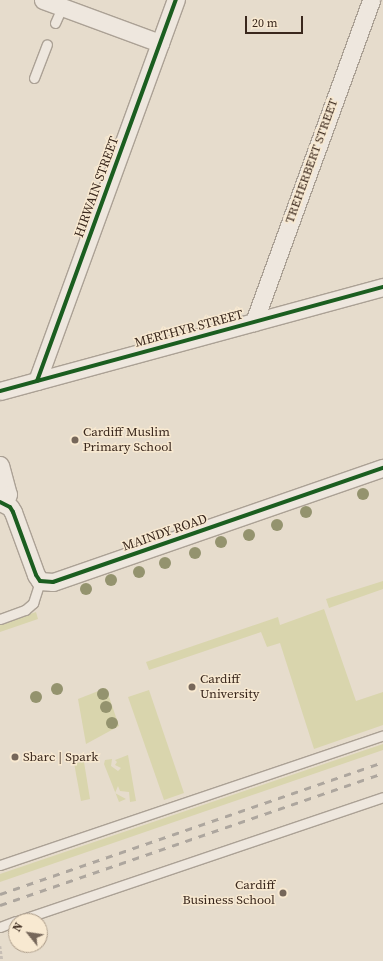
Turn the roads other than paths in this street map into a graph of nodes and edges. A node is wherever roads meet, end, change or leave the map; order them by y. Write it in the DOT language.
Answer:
graph roads {
  1 [pos="43,0"];
  2 [pos="176,0"];
  3 [pos="371,0"];
  4 [pos="62,7"];
  5 [pos="55,23"];
  6 [pos="160,43"];
  7 [pos="47,44"];
  8 [pos="34,78"];
  9 [pos="383,287"];
  10 [pos="254,322"];
  11 [pos="37,380"];
  12 [pos="0,391"];
  13 [pos="0,465"];
  14 [pos="383,468"];
  15 [pos="2,503"];
  16 [pos="40,580"];
  17 [pos="0,618"];
  18 [pos="383,736"];
  19 [pos="383,797"];
  20 [pos="0,865"];
  21 [pos="40,913"];
  1 -- 4 [label="street"];
  2 -- 6 [label="street, HIRWAIN STREET"];
  3 -- 10 [label="street, TREHERBERT STREET"];
  4 -- 5 [label="lane"];
  4 -- 6 [label="street"];
  6 -- 11 [label="street, HIRWAIN STREET"];
  7 -- 8 [label="lane"];
  9 -- 10 [label="street, MERTHYR STREET"];
  10 -- 11 [label="street, MERTHYR STREET"];
  11 -- 12 [label="street, MERTHYR STREET"];
  13 -- 15 [label="street"];
  14 -- 16 [label="street, MAINDY ROAD"];
  15 -- 16 [label="street"];
  16 -- 17 [label="lane"];
  18 -- 20 [label="lane"];
  19 -- 21 [label="lane"];
}
